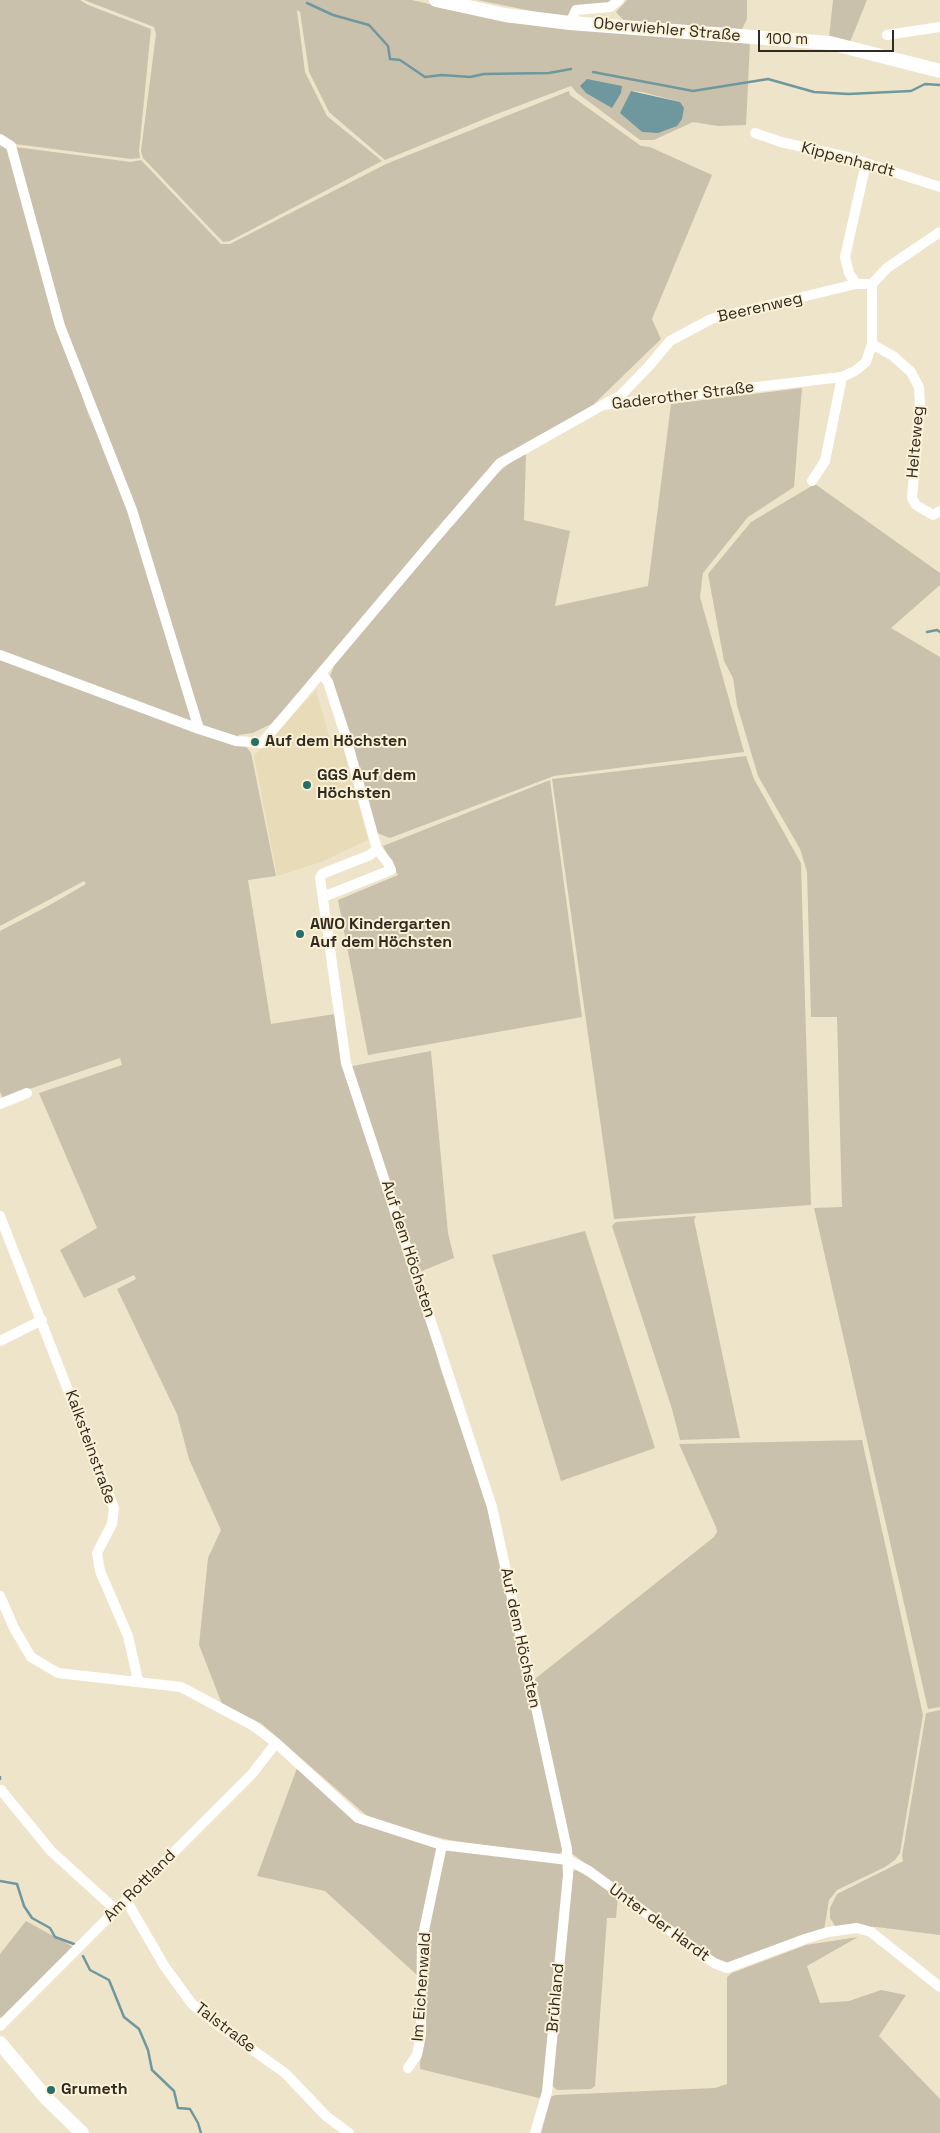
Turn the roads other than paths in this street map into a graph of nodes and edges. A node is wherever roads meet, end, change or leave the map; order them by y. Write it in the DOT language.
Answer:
graph roads {
  1 [pos="436,0"];
  2 [pos="619,0"];
  3 [pos="570,23"];
  4 [pos="940,27"];
  5 [pos="886,35"];
  6 [pos="940,71"];
  7 [pos="756,133"];
  8 [pos="0,139"];
  9 [pos="866,162"];
  10 [pos="940,186"];
  11 [pos="940,232"];
  12 [pos="856,284"];
  13 [pos="872,284"];
  14 [pos="872,344"];
  15 [pos="842,378"];
  16 [pos="603,405"];
  17 [pos="812,481"];
  18 [pos="940,511"];
  19 [pos="0,655"];
  20 [pos="322,674"];
  21 [pos="199,729"];
  22 [pos="377,849"];
  23 [pos="323,897"];
  24 [pos="27,1093"];
  25 [pos="0,1104"];
  26 [pos="0,1216"];
  27 [pos="42,1320"];
  28 [pos="0,1341"];
  29 [pos="0,1596"];
  30 [pos="138,1680"];
  31 [pos="276,1743"];
  32 [pos="1,1790"];
  33 [pos="442,1845"];
  34 [pos="568,1860"];
  35 [pos="126,1900"];
  36 [pos="116,1910"];
  37 [pos="940,1987"];
  38 [pos="0,2026"];
  39 [pos="0,2043"];
  40 [pos="408,2068"];
  41 [pos="82,2133"];
  42 [pos="349,2133"];
  43 [pos="535,2133"];
  1 -- 3 [label="main road, Oberwiehler Straße"];
  2 -- 3 [label="street"];
  3 -- 6 [label="main road, Oberwiehler Straße"];
  4 -- 5 [label="street"];
  7 -- 9 [label="street, Kippenhardt"];
  8 -- 21 [label="street"];
  9 -- 10 [label="street, Kippenhardt"];
  9 -- 12 [label="street"];
  11 -- 13 [label="street"];
  12 -- 13 [label="street, Beerenweg"];
  12 -- 16 [label="street, Beerenweg"];
  13 -- 14 [label="street, Gaderother Straße"];
  14 -- 15 [label="street, Gaderother Straße"];
  14 -- 18 [label="street, Helteweg"];
  15 -- 16 [label="street, Gaderother Straße"];
  15 -- 17 [label="street"];
  16 -- 20 [label="street, Gaderother Straße"];
  19 -- 21 [label="street"];
  20 -- 21 [label="street, Gaderother Straße"];
  20 -- 22 [label="street"];
  22 -- 23 [label="street, Auf dem Höchsten"];
  22 -- 23 [label="street"];
  23 -- 34 [label="street, Auf dem Höchsten"];
  24 -- 25 [label="street"];
  26 -- 27 [label="street, Kalksteinstraße"];
  27 -- 28 [label="street"];
  27 -- 30 [label="street, Kalksteinstraße"];
  29 -- 30 [label="street"];
  30 -- 31 [label="street"];
  31 -- 33 [label="street"];
  31 -- 35 [label="street, Am Rottland"];
  32 -- 36 [label="street"];
  33 -- 34 [label="street"];
  33 -- 40 [label="street, Im Eichenwald"];
  34 -- 37 [label="street, Unter der Hardt"];
  34 -- 43 [label="street, Brühland"];
  35 -- 36 [label="street, Am Rottland"];
  35 -- 42 [label="street, Talstraße"];
  36 -- 38 [label="street, Am Rottland"];
  39 -- 41 [label="main road"];
}
